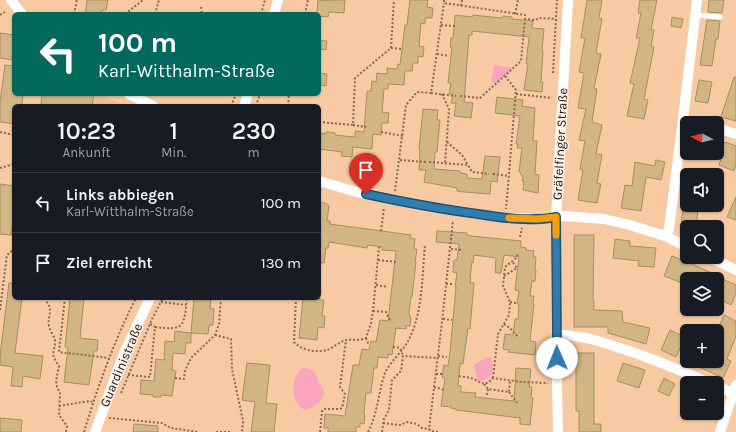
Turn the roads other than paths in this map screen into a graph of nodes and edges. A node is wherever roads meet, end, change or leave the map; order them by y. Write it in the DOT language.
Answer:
graph roads {
  1 [pos="11,0"];
  2 [pos="278,0"];
  3 [pos="568,0"];
  4 [pos="697,0"];
  5 [pos="20,12"];
  6 [pos="275,12"];
  7 [pos="695,15"];
  8 [pos="720,17"];
  9 [pos="133,96"];
  10 [pos="148,104"];
  11 [pos="683,116"];
  12 [pos="724,130"];
  13 [pos="736,134"];
  14 [pos="680,141"];
  15 [pos="321,182"];
  16 [pos="556,217"];
  17 [pos="665,236"];
  18 [pos="680,244"];
  19 [pos="724,264"];
  20 [pos="736,270"];
  21 [pos="149,300"];
  22 [pos="556,335"];
  23 [pos="693,376"];
  24 [pos="724,387"];
  25 [pos="734,389"];
  26 [pos="95,432"];
  27 [pos="558,432"];
  28 [pos="720,432"];
  1 -- 5 [label="street"];
  2 -- 6 [label="street"];
  3 -- 16 [label="street, Gräfelfinger Straße"];
  4 -- 7 [label="street"];
  7 -- 8 [label="lane"];
  7 -- 11 [label="street"];
  9 -- 10 [label="street"];
  12 -- 13 [label="street"];
  14 -- 17 [label="street"];
  15 -- 16 [label="street"];
  16 -- 17 [label="street"];
  16 -- 22 [label="street, Gräfelfinger Straße"];
  17 -- 18 [label="street"];
  19 -- 20 [label="street"];
  21 -- 26 [label="street, Guardinistraße"];
  22 -- 23 [label="street"];
  22 -- 27 [label="street, Gräfelfinger Straße"];
  24 -- 25 [label="street"];
  25 -- 28 [label="street"];
}
